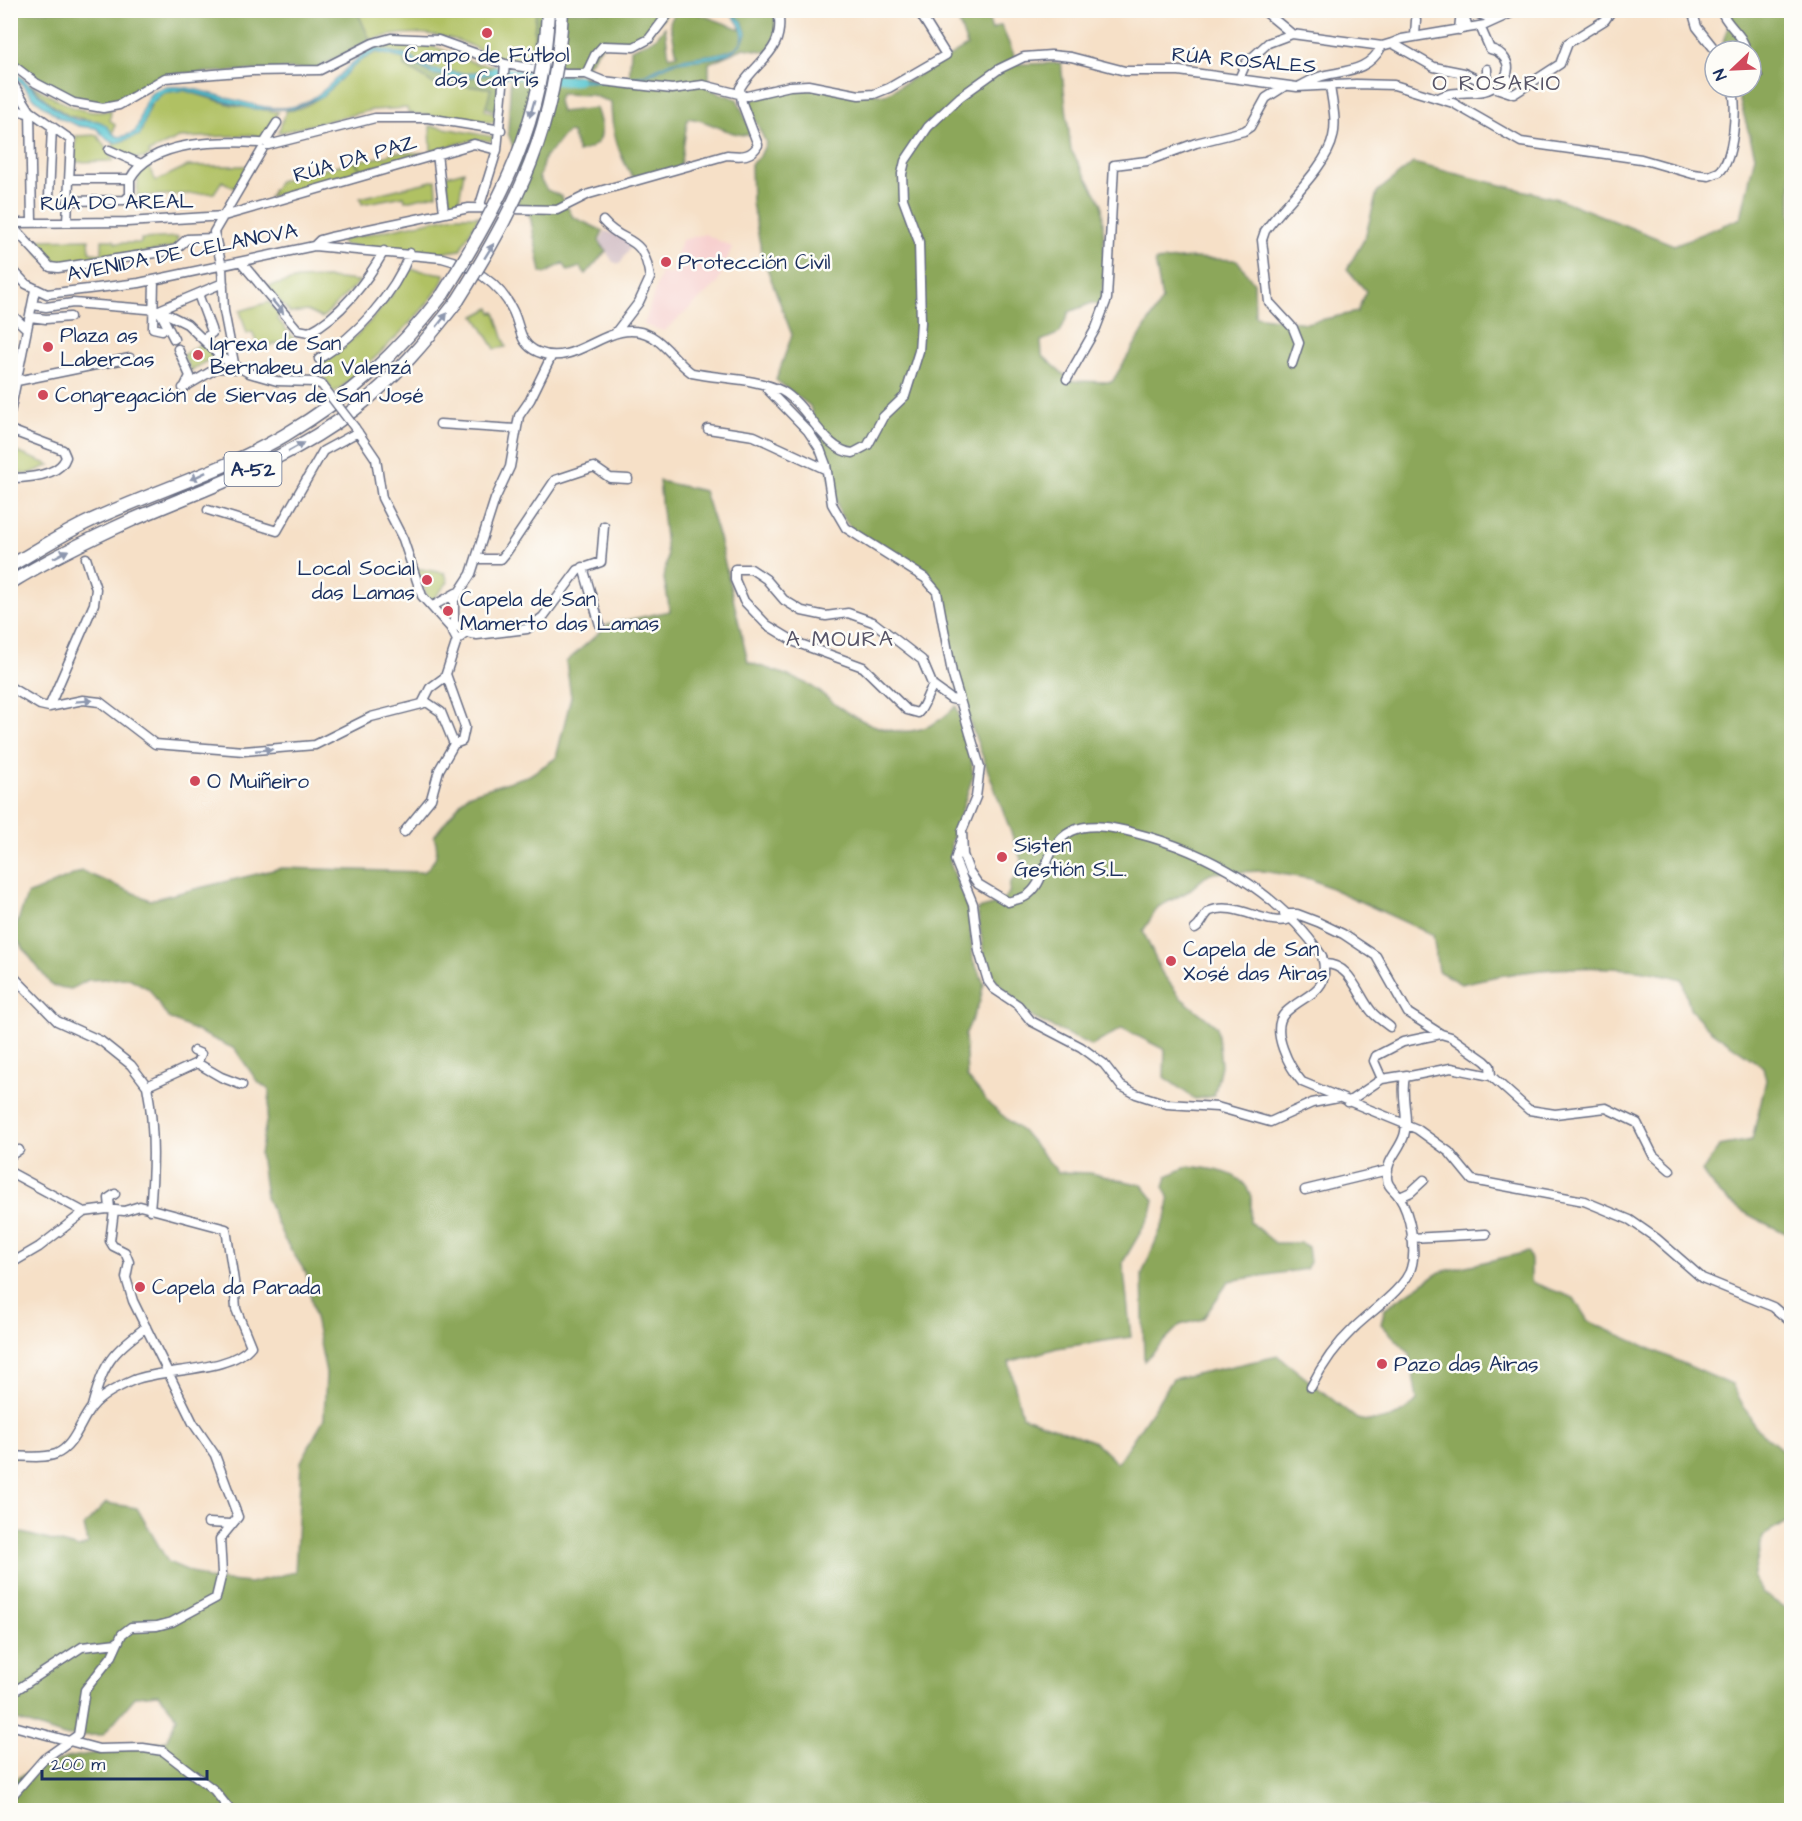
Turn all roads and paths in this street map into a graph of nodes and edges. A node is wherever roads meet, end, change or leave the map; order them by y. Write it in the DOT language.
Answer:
graph roads {
  1 [pos="549,10"];
  2 [pos="562,10"];
  3 [pos="671,10"];
  4 [pos="778,10"];
  5 [pos="918,10"];
  6 [pos="1263,10"];
  7 [pos="1469,10"];
  8 [pos="1518,10"];
  9 [pos="1612,10"];
  10 [pos="1692,10"];
  11 [pos="1721,10"];
  12 [pos="1488,17"];
  13 [pos="1416,20"];
  14 [pos="1480,26"];
  15 [pos="1293,34"];
  16 [pos="1415,36"];
  17 [pos="1706,39"];
  18 [pos="1744,39"];
  19 [pos="1392,43"];
  20 [pos="1382,46"];
  21 [pos="10,63"];
  22 [pos="505,64"];
  23 [pos="1487,69"];
  24 [pos="594,77"];
  25 [pos="10,79"];
  26 [pos="1239,79"];
  27 [pos="1490,85"];
  28 [pos="1285,86"];
  29 [pos="1330,86"];
  30 [pos="1297,87"];
  31 [pos="1504,90"];
  32 [pos="739,95"];
  33 [pos="20,98"];
  34 [pos="1438,98"];
  35 [pos="1734,99"];
  36 [pos="10,108"];
  37 [pos="30,112"];
  38 [pos="277,123"];
  39 [pos="52,126"];
  40 [pos="501,130"];
  41 [pos="242,143"];
  42 [pos="264,145"];
  43 [pos="109,150"];
  44 [pos="497,150"];
  45 [pos="437,154"];
  46 [pos="257,159"];
  47 [pos="141,164"];
  48 [pos="69,179"];
  49 [pos="130,179"];
  50 [pos="49,197"];
  51 [pos="235,197"];
  52 [pos="68,201"];
  53 [pos="479,208"];
  54 [pos="246,209"];
  55 [pos="444,212"];
  56 [pos="224,216"];
  57 [pos="603,221"];
  58 [pos="32,222"];
  59 [pos="67,222"];
  60 [pos="10,224"];
  61 [pos="215,238"];
  62 [pos="314,246"];
  63 [pos="384,251"];
  64 [pos="410,253"];
  65 [pos="241,262"];
  66 [pos="10,267"];
  67 [pos="222,267"];
  68 [pos="154,280"];
  69 [pos="223,283"];
  70 [pos="35,290"];
  71 [pos="198,294"];
  72 [pos="33,305"];
  73 [pos="157,310"];
  74 [pos="10,313"];
  75 [pos="30,317"];
  76 [pos="70,317"];
  77 [pos="626,317"];
  78 [pos="27,329"];
  79 [pos="162,330"];
  80 [pos="626,331"];
  81 [pos="616,332"];
  82 [pos="212,333"];
  83 [pos="228,334"];
  84 [pos="174,339"];
  85 [pos="203,339"];
  86 [pos="178,349"];
  87 [pos="551,357"];
  88 [pos="130,358"];
  89 [pos="319,359"];
  90 [pos="234,363"];
  91 [pos="1292,364"];
  92 [pos="249,373"];
  93 [pos="15,379"];
  94 [pos="1067,379"];
  95 [pos="762,385"];
  96 [pos="10,413"];
  97 [pos="440,424"];
  98 [pos="515,429"];
  99 [pos="708,429"];
  100 [pos="10,430"];
  101 [pos="356,430"];
  102 [pos="825,469"];
  103 [pos="10,478"];
  104 [pos="628,478"];
  105 [pos="208,510"];
  106 [pos="604,526"];
  107 [pos="86,558"];
  108 [pos="476,559"];
  109 [pos="10,566"];
  110 [pos="583,567"];
  111 [pos="10,583"];
  112 [pos="458,591"];
  113 [pos="433,606"];
  114 [pos="452,625"];
  115 [pos="600,625"];
  116 [pos="466,633"];
  117 [pos="457,640"];
  118 [pos="446,674"];
  119 [pos="933,686"];
  120 [pos="10,687"];
  121 [pos="424,701"];
  122 [pos="960,701"];
  123 [pos="49,707"];
  124 [pos="454,744"];
  125 [pos="404,832"];
  126 [pos="961,840"];
  127 [pos="1287,917"];
  128 [pos="1195,929"];
  129 [pos="1324,964"];
  130 [pos="10,973"];
  131 [pos="1390,1027"];
  132 [pos="1441,1034"];
  133 [pos="194,1051"];
  134 [pos="197,1063"];
  135 [pos="1407,1075"];
  136 [pos="1491,1076"];
  137 [pos="1382,1078"];
  138 [pos="242,1085"];
  139 [pos="147,1086"];
  140 [pos="1339,1098"];
  141 [pos="1348,1102"];
  142 [pos="1404,1122"];
  143 [pos="19,1150"];
  144 [pos="10,1156"];
  145 [pos="1388,1170"];
  146 [pos="1670,1170"];
  147 [pos="10,1172"];
  148 [pos="1424,1180"];
  149 [pos="1305,1190"];
  150 [pos="115,1194"];
  151 [pos="1400,1197"];
  152 [pos="112,1210"];
  153 [pos="150,1210"];
  154 [pos="84,1212"];
  155 [pos="1486,1234"];
  156 [pos="1411,1238"];
  157 [pos="10,1264"];
  158 [pos="1791,1323"];
  159 [pos="146,1327"];
  160 [pos="168,1371"];
  161 [pos="1311,1387"];
  162 [pos="92,1407"];
  163 [pos="10,1456"];
  164 [pos="208,1523"];
  165 [pos="231,1524"];
  166 [pos="117,1643"];
  167 [pos="10,1694"];
  168 [pos="10,1725"];
  169 [pos="70,1743"];
  170 [pos="10,1798"];
  171 [pos="230,1810"];
  1 -- 109 [label="highway, A-52, one-way, bridge"];
  111 -- 2 [label="highway, A-52, one-way, bridge"];
  3 -- 24 [label="street"];
  4 -- 32 [label="street"];
  5 -- 32 [label="street"];
  6 -- 15 [label="street"];
  7 -- 12 [label="street"];
  8 -- 12 [label="street"];
  9 -- 31 [label="street"];
  10 -- 17 [label="street"];
  11 -- 18 [label="street"];
  12 -- 14 [label="street"];
  13 -- 16 [label="street"];
  14 -- 16 [label="street"];
  14 -- 31 [label="street"];
  15 -- 20 [label="street"];
  15 -- 26 [label="street"];
  16 -- 19 [label="street"];
  19 -- 20 [label="street"];
  19 -- 27 [label="street"];
  20 -- 30 [label="street"];
  21 -- 22 [label="street"];
  22 -- 24 [label="street"];
  22 -- 40 [label="street"];
  23 -- 27 [label="street"];
  24 -- 32 [label="street"];
  25 -- 33 [label="street"];
  26 -- 28 [label="street, RÚA ROSALES"];
  26 -- 95 [label="street, RÚA ROSALES"];
  27 -- 31 [label="street"];
  27 -- 34 [label="street"];
  28 -- 30 [label="street, RÚA ROSALES"];
  28 -- 94 [label="street"];
  29 -- 30 [label="street, RÚA ROSALES"];
  29 -- 34 [label="street, RÚA ROSALES"];
  29 -- 91 [label="street"];
  32 -- 53 [label="street"];
  33 -- 36 [label="street"];
  33 -- 37 [label="street"];
  34 -- 35 [label="street, RÚA ROSALES"];
  36 -- 37 [label="street"];
  37 -- 39 [label="street"];
  37 -- 58 [label="street"];
  38 -- 42 [label="street"];
  39 -- 48 [label="street"];
  39 -- 50 [label="street"];
  40 -- 42 [label="street"];
  40 -- 44 [label="street"];
  41 -- 42 [label="street"];
  41 -- 46 [label="street"];
  41 -- 47 [label="street"];
  42 -- 46 [label="street"];
  43 -- 47 [label="street"];
  44 -- 45 [label="street, RÚA DA PAZ"];
  44 -- 53 [label="street"];
  45 -- 54 [label="street, RÚA DA PAZ"];
  45 -- 55 [label="street"];
  46 -- 51 [label="street"];
  47 -- 49 [label="street"];
  48 -- 49 [label="street"];
  48 -- 52 [label="street"];
  49 -- 52 [label="street"];
  51 -- 54 [label="street"];
  51 -- 56 [label="street"];
  52 -- 59 [label="street"];
  53 -- 55 [label="street"];
  54 -- 56 [label="street, RÚA DA PAZ"];
  55 -- 62 [label="street"];
  56 -- 59 [label="street, RÚA DO AREAL"];
  56 -- 61 [label="street"];
  57 -- 77 [label="street"];
  58 -- 59 [label="street, RÚA DO AREAL"];
  58 -- 60 [label="street, RÚA DO AREAL"];
  60 -- 61 [label="street"];
  61 -- 67 [label="street"];
  62 -- 63 [label="street, AVENIDA DE CELANOVA"];
  62 -- 65 [label="street, AVENIDA DE CELANOVA"];
  63 -- 64 [label="street, AVENIDA DE CELANOVA"];
  65 -- 63 [label="street, one-way"];
  64 -- 87 [label="street, AVENIDA DE CELANOVA"];
  64 -- 89 [label="street"];
  65 -- 67 [label="street, AVENIDA DE CELANOVA"];
  66 -- 70 [label="street"];
  67 -- 68 [label="street, AVENIDA DE CELANOVA"];
  67 -- 69 [label="street"];
  68 -- 70 [label="street, AVENIDA DE CELANOVA"];
  68 -- 73 [label="street"];
  69 -- 71 [label="street"];
  69 -- 83 [label="street"];
  70 -- 72 [label="street"];
  71 -- 73 [label="street"];
  71 -- 82 [label="street"];
  72 -- 73 [label="street"];
  72 -- 75 [label="street"];
  73 -- 79 [label="street"];
  73 -- 84 [label="street"];
  73 -- 85 [label="street"];
  74 -- 78 [label="street"];
  75 -- 76 [label="street"];
  75 -- 78 [label="street"];
  77 -- 80 [label="street"];
  77 -- 81 [label="street"];
  78 -- 93 [label="street"];
  80 -- 81 [label="street"];
  80 -- 95 [label="street, RÚA ROSALES"];
  81 -- 87 [label="street"];
  82 -- 83 [label="street"];
  82 -- 85 [label="street"];
  83 -- 90 [label="street"];
  85 -- 90 [label="street"];
  86 -- 92 [label="street"];
  87 -- 98 [label="street"];
  88 -- 93 [label="street"];
  90 -- 92 [label="street"];
  92 -- 101 [label="street, bridge"];
  93 -- 96 [label="street"];
  95 -- 102 [label="street"];
  97 -- 98 [label="street"];
  98 -- 108 [label="street"];
  99 -- 102 [label="street"];
  100 -- 103 [label="street"];
  101 -- 105 [label="street"];
  101 -- 113 [label="street"];
  102 -- 122 [label="street"];
  104 -- 108 [label="street"];
  106 -- 110 [label="street"];
  107 -- 123 [label="street"];
  108 -- 112 [label="street"];
  110 -- 115 [label="street"];
  110 -- 116 [label="street"];
  112 -- 113 [label="street"];
  112 -- 114 [label="street"];
  113 -- 114 [label="street"];
  114 -- 116 [label="street"];
  114 -- 117 [label="street"];
  116 -- 117 [label="street"];
  117 -- 118 [label="street"];
  118 -- 121 [label="street"];
  118 -- 124 [label="street"];
  119 -- 119 [label="street"];
  119 -- 122 [label="street"];
  120 -- 123 [label="street"];
  123 -- 121 [label="street, one-way"];
  121 -- 124 [label="street"];
  122 -- 126 [label="street"];
  124 -- 125 [label="street"];
  126 -- 127 [label="street"];
  126 -- 140 [label="street"];
  127 -- 128 [label="street"];
  127 -- 129 [label="street"];
  127 -- 132 [label="street"];
  129 -- 131 [label="street"];
  129 -- 140 [label="street"];
  130 -- 139 [label="street"];
  132 -- 136 [label="street"];
  132 -- 137 [label="street"];
  133 -- 134 [label="street"];
  134 -- 138 [label="street"];
  134 -- 139 [label="street"];
  135 -- 136 [label="street"];
  135 -- 137 [label="street"];
  135 -- 142 [label="street"];
  136 -- 146 [label="street"];
  137 -- 141 [label="street"];
  139 -- 153 [label="street"];
  140 -- 141 [label="street"];
  141 -- 142 [label="street"];
  142 -- 145 [label="street"];
  142 -- 158 [label="street"];
  143 -- 144 [label="street"];
  145 -- 149 [label="street"];
  145 -- 151 [label="street"];
  147 -- 154 [label="street"];
  148 -- 151 [label="street"];
  150 -- 152 [label="street"];
  151 -- 156 [label="street"];
  152 -- 153 [label="street"];
  152 -- 154 [label="street"];
  152 -- 159 [label="street"];
  153 -- 160 [label="street"];
  154 -- 157 [label="street"];
  155 -- 156 [label="street"];
  156 -- 161 [label="street"];
  159 -- 160 [label="street"];
  159 -- 162 [label="street"];
  160 -- 162 [label="street"];
  160 -- 165 [label="street"];
  162 -- 163 [label="street"];
  164 -- 165 [label="street"];
  165 -- 166 [label="street"];
  166 -- 167 [label="street"];
  166 -- 169 [label="street"];
  168 -- 169 [label="street"];
  169 -- 170 [label="street"];
  169 -- 171 [label="street"];
}
